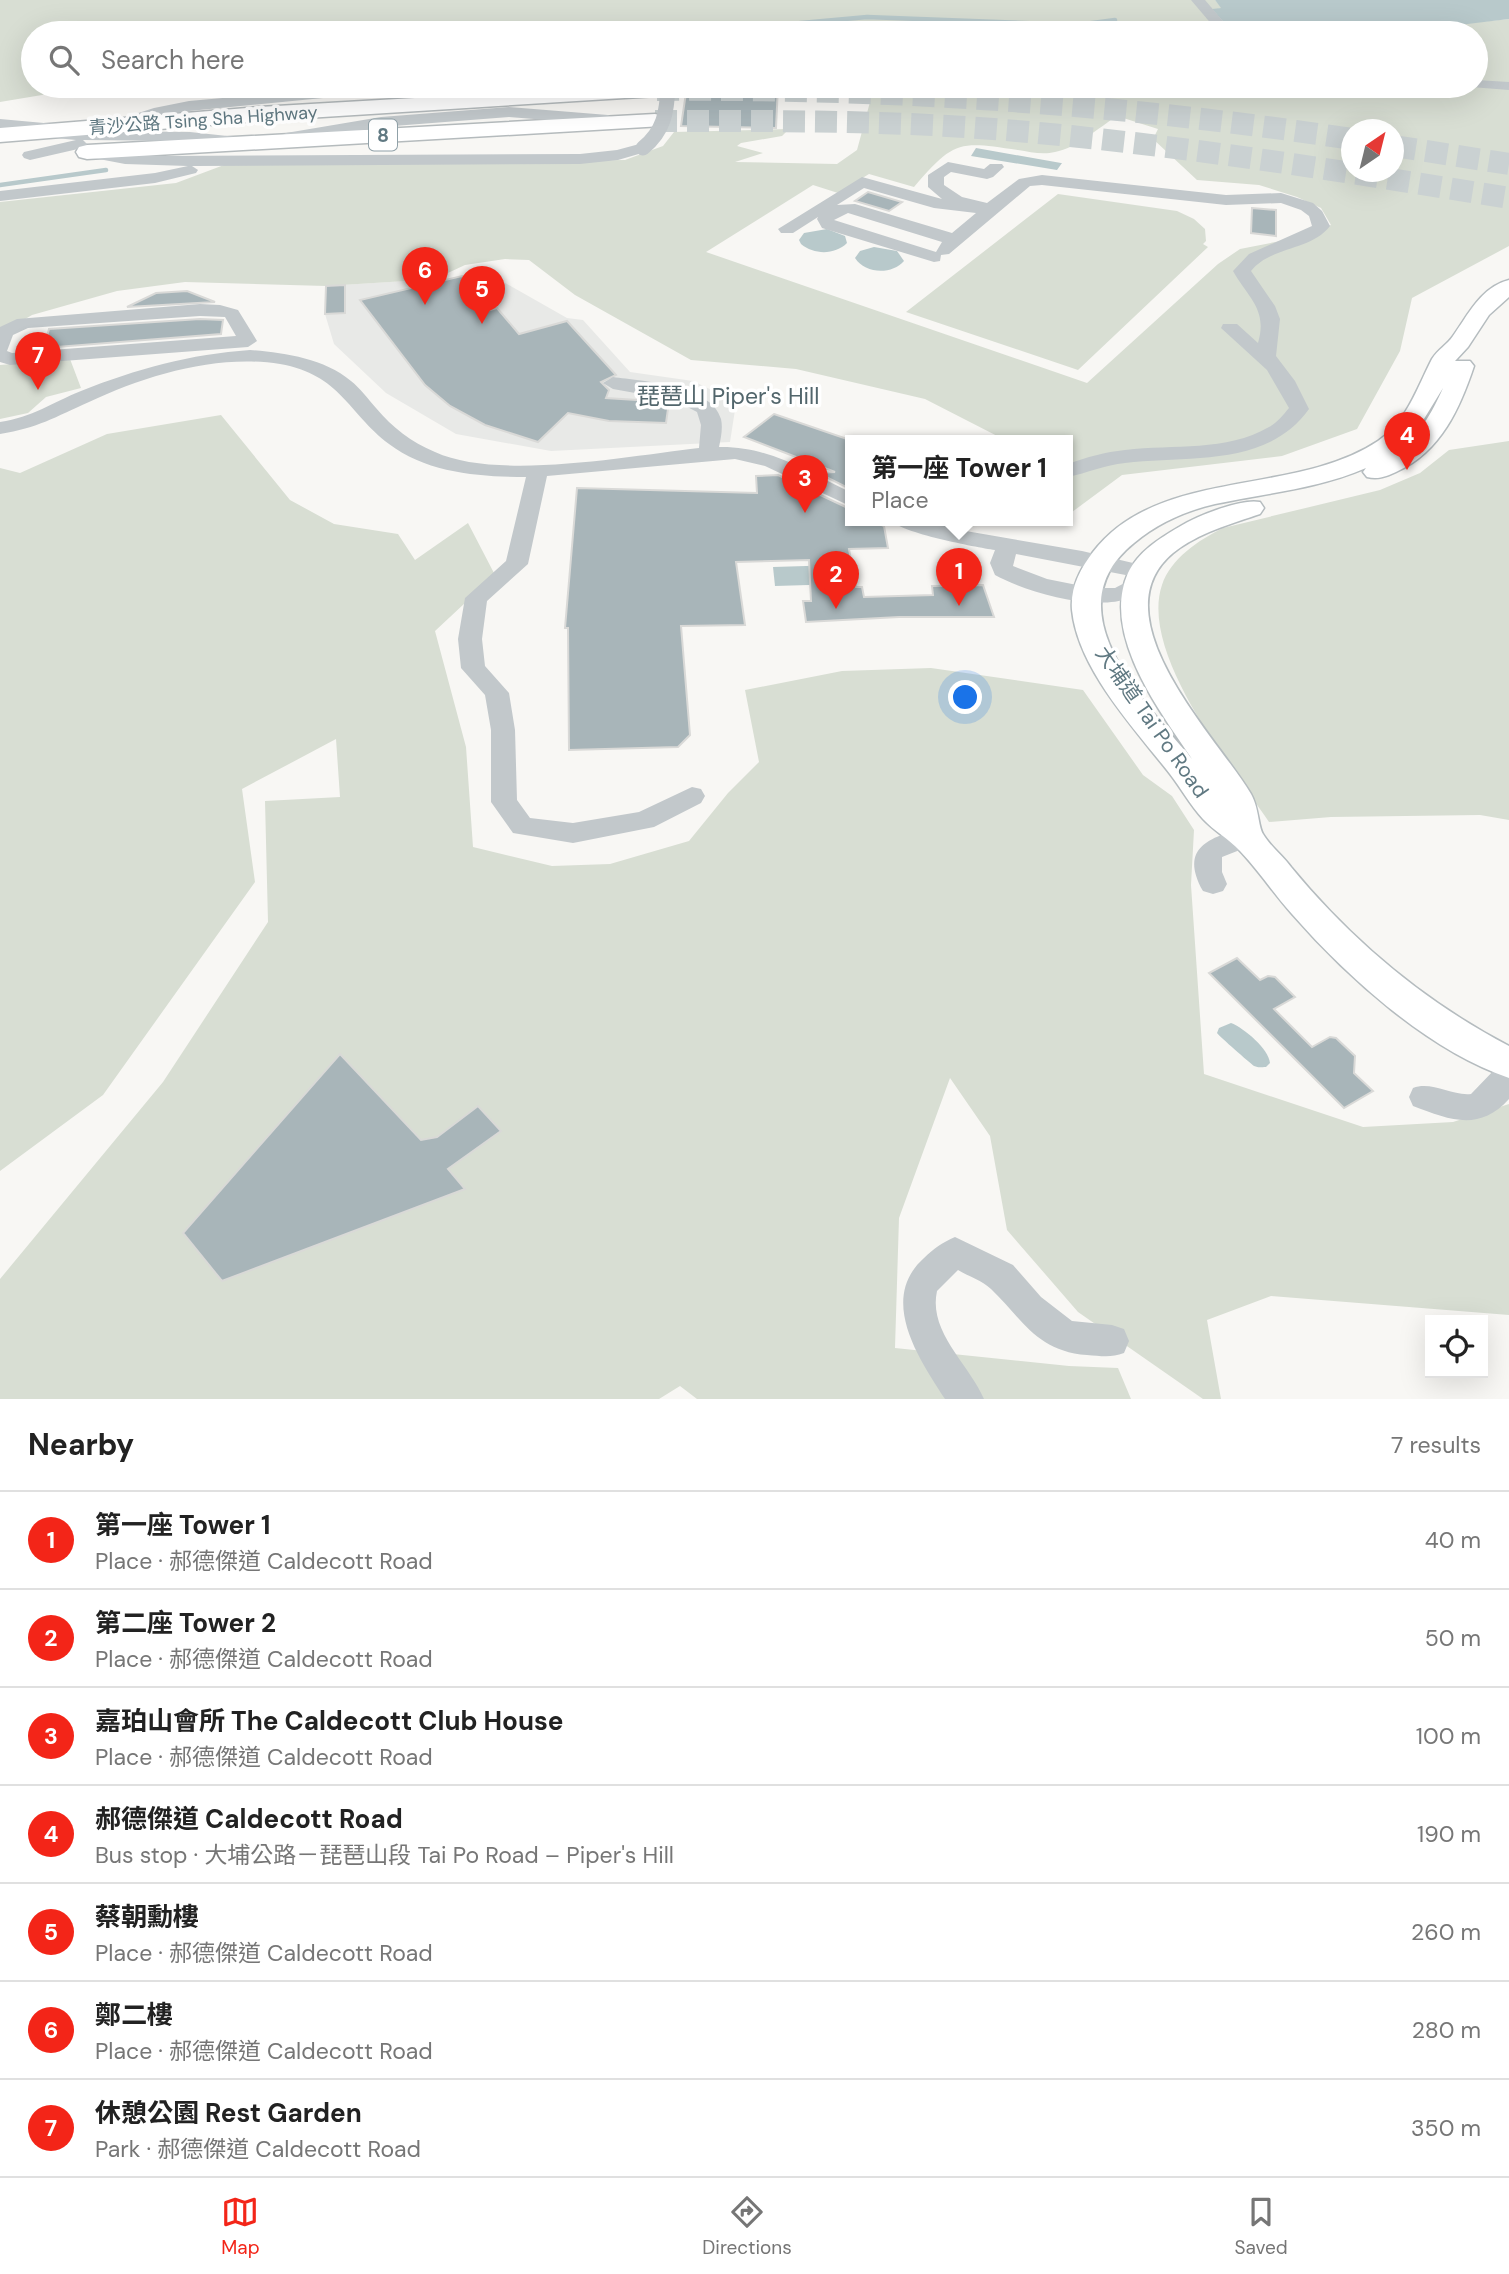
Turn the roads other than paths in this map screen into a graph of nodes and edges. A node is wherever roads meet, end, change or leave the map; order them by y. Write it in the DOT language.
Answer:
graph roads {
  1 [pos="1198,0"];
  2 [pos="1216,21"];
  3 [pos="1488,85"];
  4 [pos="1509,86"];
  5 [pos="275,98"];
  6 [pos="505,98"];
  7 [pos="552,98"];
  8 [pos="664,98"];
  9 [pos="343,109"];
  10 [pos="509,112"];
  11 [pos="259,114"];
  12 [pos="655,121"];
  13 [pos="381,122"];
  14 [pos="0,124"];
  15 [pos="109,127"];
  16 [pos="68,130"];
  17 [pos="38,132"];
  18 [pos="0,135"];
  19 [pos="148,136"];
  20 [pos="255,143"];
  21 [pos="84,152"];
  22 [pos="20,156"];
  23 [pos="204,162"];
  24 [pos="996,167"];
  25 [pos="1105,176"];
  26 [pos="0,196"];
  27 [pos="1251,196"];
  28 [pos="990,209"];
  29 [pos="894,222"];
  30 [pos="788,229"];
  31 [pos="872,237"];
  32 [pos="955,240"];
  33 [pos="1509,287"];
  34 [pos="1230,328"];
  35 [pos="1461,343"];
  36 [pos="0,348"];
  37 [pos="253,348"];
  38 [pos="78,354"];
  39 [pos="0,355"];
  40 [pos="1272,366"];
  41 [pos="613,383"];
  42 [pos="106,388"];
  43 [pos="0,428"];
  44 [pos="708,454"];
  45 [pos="1073,469"];
  46 [pos="534,471"];
  47 [pos="845,497"];
  48 [pos="922,526"];
  49 [pos="986,526"];
  50 [pos="978,542"];
  51 [pos="1007,547"];
  52 [pos="1100,562"];
  53 [pos="1139,578"];
  54 [pos="1086,592"];
  55 [pos="692,796"];
  56 [pos="1246,837"];
  57 [pos="1213,884"];
  58 [pos="1509,1063"];
  59 [pos="1509,1075"];
  60 [pos="1424,1097"];
  61 [pos="1112,1341"];
  62 [pos="966,1399"];
  1 -- 2 [label="street"];
  3 -- 4 [label="street"];
  5 -- 15 [label="street"];
  6 -- 9 [label="highway, 青沙公路 Tsing Sha Highway / 8"];
  7 -- 10 [label="street"];
  8 -- 23 [label="street, bridge"];
  9 -- 11 [label="highway, 青沙公路 Tsing Sha Highway / 8"];
  9 -- 13 [label="street"];
  10 -- 12 [label="street"];
  10 -- 13 [label="street"];
  11 -- 15 [label="highway, 青沙公路 Tsing Sha Highway / 8"];
  11 -- 19 [label="street"];
  12 -- 20 [label="highway, 青沙公路 Tsing Sha Highway / 8"];
  13 -- 20 [label="street"];
  14 -- 16 [label="street"];
  15 -- 16 [label="highway, 青沙公路 Tsing Sha Highway / 8"];
  16 -- 17 [label="highway, 青沙公路 Tsing Sha Highway / 8"];
  17 -- 18 [label="highway, 青沙公路 Tsing Sha Highway / 8"];
  17 -- 19 [label="street"];
  19 -- 20 [label="street"];
  19 -- 22 [label="street"];
  20 -- 21 [label="highway, 青沙公路 Tsing Sha Highway / 8"];
  21 -- 22 [label="highway, 青沙公路 Tsing Sha Highway / 8"];
  21 -- 23 [label="street"];
  23 -- 26 [label="street"];
  24 -- 28 [label="street"];
  25 -- 27 [label="street"];
  27 -- 28 [label="street"];
  27 -- 40 [label="street"];
  28 -- 30 [label="street"];
  28 -- 32 [label="street"];
  29 -- 31 [label="street"];
  29 -- 31 [label="street"];
  29 -- 32 [label="street"];
  31 -- 32 [label="street"];
  33 -- 35 [label="main road"];
  34 -- 40 [label="street"];
  35 -- 52 [label="main road"];
  35 -- 53 [label="main road"];
  36 -- 37 [label="street"];
  37 -- 38 [label="street"];
  37 -- 42 [label="street"];
  37 -- 46 [label="street"];
  38 -- 39 [label="street"];
  38 -- 42 [label="street"];
  40 -- 45 [label="street"];
  41 -- 44 [label="street"];
  42 -- 43 [label="street"];
  44 -- 46 [label="street"];
  44 -- 47 [label="street"];
  46 -- 55 [label="street"];
  48 -- 50 [label="street"];
  49 -- 50 [label="street"];
  50 -- 51 [label="street"];
  51 -- 52 [label="street"];
  51 -- 54 [label="street"];
  52 -- 53 [label="street"];
  52 -- 54 [label="main road"];
  53 -- 54 [label="street"];
  53 -- 56 [label="main road, 大埔道 Tai Po Road"];
  54 -- 56 [label="main road, 大埔道 Tai Po Road"];
  56 -- 57 [label="street"];
  56 -- 58 [label="main road, 大埔道 Tai Po Road"];
  59 -- 60 [label="street"];
  61 -- 62 [label="street"];
}
